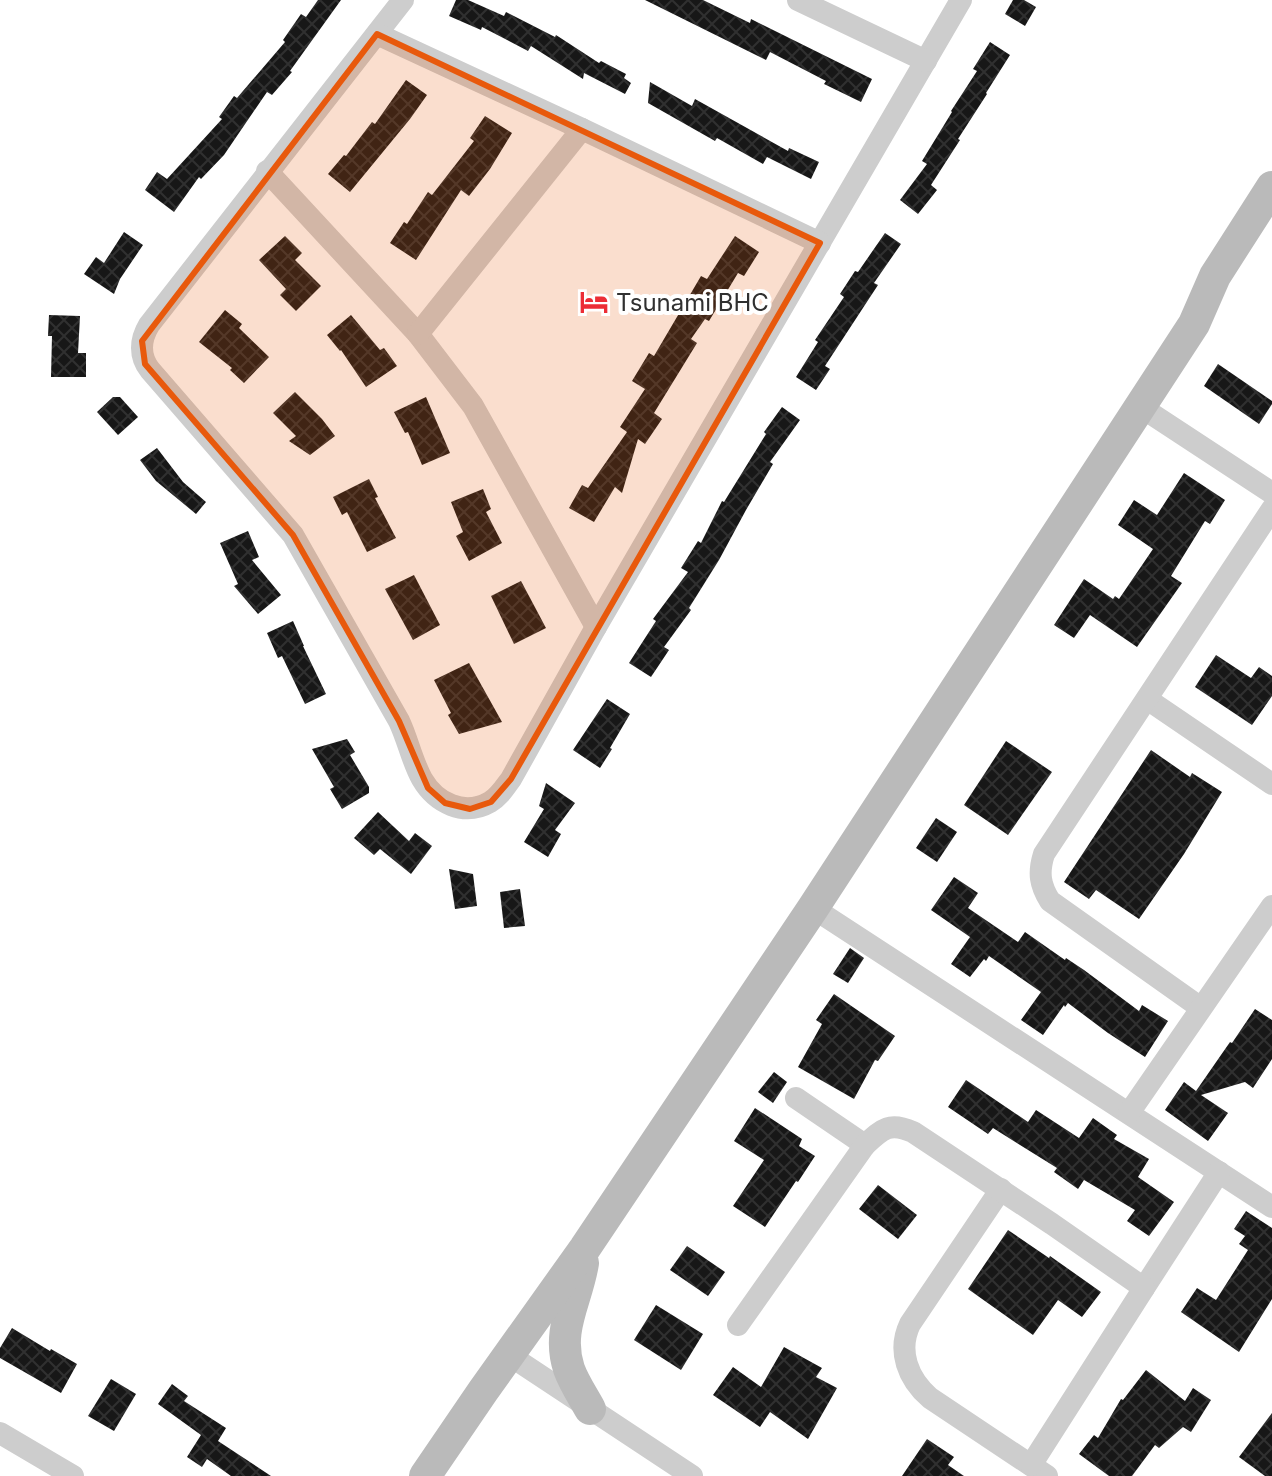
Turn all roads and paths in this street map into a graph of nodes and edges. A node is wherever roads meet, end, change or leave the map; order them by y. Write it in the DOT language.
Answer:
graph roads {
  1 [pos="403,0"];
  2 [pos="798,0"];
  3 [pos="961,0"];
  4 [pos="377,34"];
  5 [pos="926,61"];
  6 [pos="582,129"];
  7 [pos="267,171"];
  8 [pos="1272,187"];
  9 [pos="1272,226"];
  10 [pos="820,243"];
  11 [pos="1194,324"];
  12 [pos="418,334"];
  13 [pos="1141,407"];
  14 [pos="1272,493"];
  15 [pos="1272,509"];
  16 [pos="596,627"];
  17 [pos="1147,699"];
  18 [pos="1272,784"];
  19 [pos="1272,906"];
  20 [pos="813,908"];
  21 [pos="1201,1008"];
  22 [pos="796,1098"];
  23 [pos="1129,1113"];
  24 [pos="865,1145"];
  25 [pos="1219,1172"];
  26 [pos="1001,1189"];
  27 [pos="1272,1207"];
  28 [pos="585,1248"];
  29 [pos="1144,1288"];
  30 [pos="738,1325"];
  31 [pos="509,1355"];
  32 [pos="590,1409"];
  33 [pos="0,1433"];
  34 [pos="1039,1470"];
  35 [pos="73,1476"];
  36 [pos="425,1476"];
  37 [pos="692,1476"];
  1 -- 4 [label="street"];
  2 -- 5 [label="street"];
  3 -- 5 [label="street"];
  4 -- 6 [label="street"];
  4 -- 7 [label="street"];
  5 -- 10 [label="street"];
  6 -- 10 [label="street"];
  6 -- 12 [label="street"];
  7 -- 12 [label="street"];
  7 -- 16 [label="street"];
  8 -- 11 [label="main road"];
  9 -- 11 [label="main road"];
  10 -- 16 [label="street"];
  11 -- 13 [label="main road"];
  12 -- 16 [label="street"];
  13 -- 14 [label="street"];
  13 -- 20 [label="main road"];
  15 -- 17 [label="street"];
  17 -- 18 [label="street"];
  17 -- 21 [label="street"];
  19 -- 21 [label="street"];
  20 -- 23 [label="street"];
  20 -- 28 [label="main road"];
  21 -- 23 [label="street"];
  22 -- 24 [label="street"];
  23 -- 25 [label="street"];
  24 -- 26 [label="street"];
  24 -- 30 [label="street"];
  25 -- 27 [label="street"];
  25 -- 29 [label="street"];
  26 -- 29 [label="street"];
  26 -- 34 [label="street"];
  28 -- 31 [label="main road"];
  28 -- 32 [label="main road"];
  29 -- 34 [label="street"];
  31 -- 32 [label="street"];
  31 -- 36 [label="main road"];
  32 -- 37 [label="street"];
  33 -- 35 [label="street"];
}
